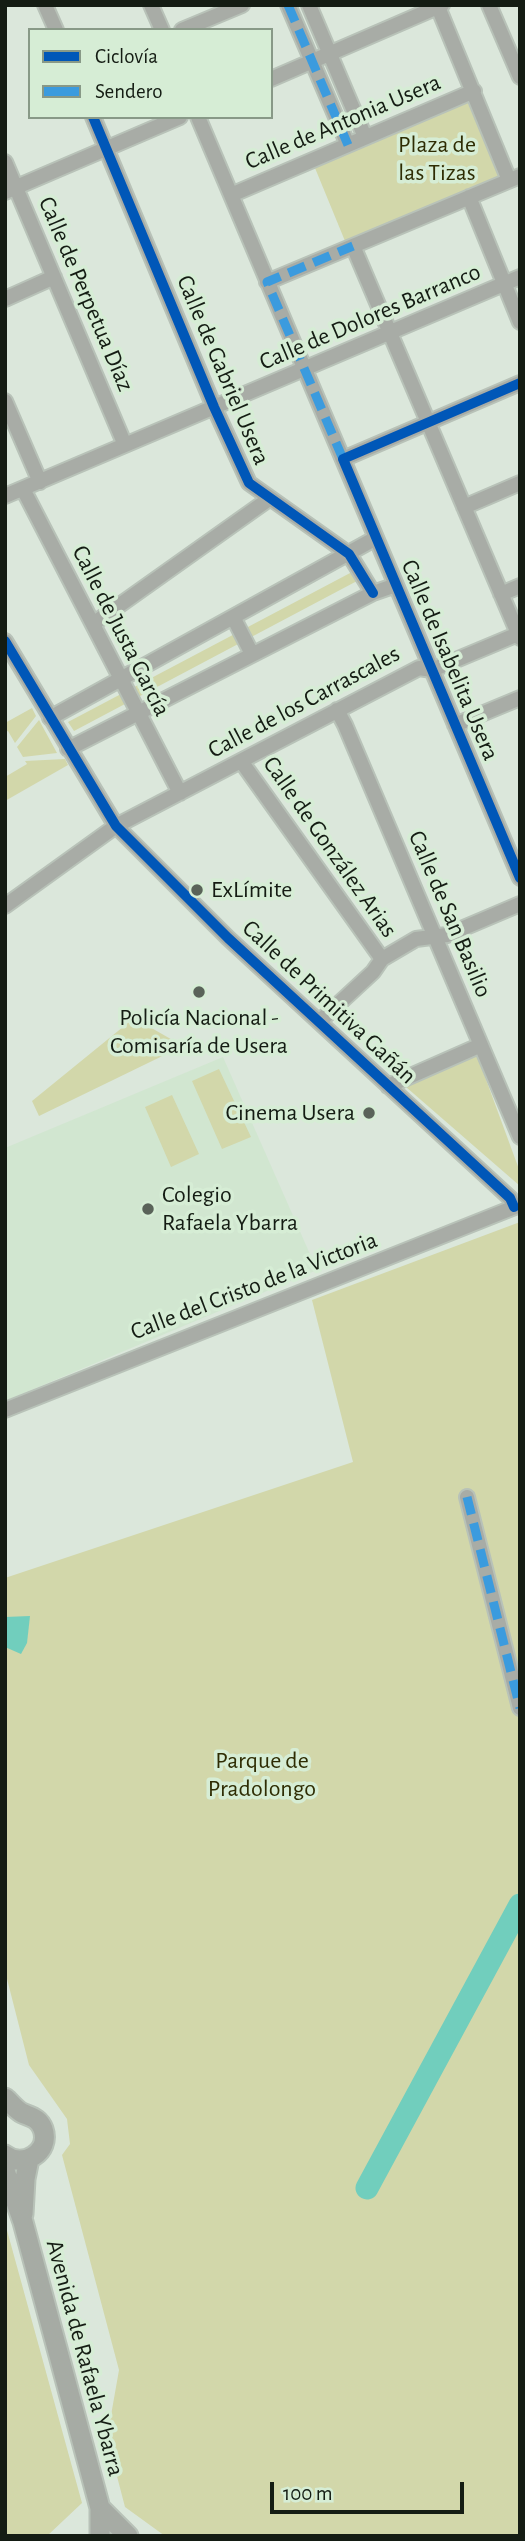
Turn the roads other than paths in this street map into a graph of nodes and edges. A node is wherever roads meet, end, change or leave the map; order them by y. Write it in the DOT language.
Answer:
graph roads {
  1 [pos="45,5"];
  2 [pos="151,5"];
  3 [pos="242,5"];
  4 [pos="288,5"];
  5 [pos="309,5"];
  6 [pos="489,5"];
  7 [pos="440,6"];
  8 [pos="55,28"];
  9 [pos="161,28"];
  10 [pos="187,28"];
  11 [pos="330,54"];
  12 [pos="312,61"];
  13 [pos="520,77"];
  14 [pos="273,78"];
  15 [pos="474,91"];
  16 [pos="94,119"];
  17 [pos="175,119"];
  18 [pos="199,119"];
  19 [pos="365,137"];
  20 [pos="348,145"];
  21 [pos="107,149"];
  22 [pos="5,162"];
  23 [pos="515,178"];
  24 [pos="11,190"];
  25 [pos="231,195"];
  26 [pos="470,197"];
  27 [pos="353,246"];
  28 [pos="54,277"];
  29 [pos="520,277"];
  30 [pos="267,282"];
  31 [pos="504,284"];
  32 [pos="5,299"];
  33 [pos="520,322"];
  34 [pos="390,332"];
  35 [pos="305,370"];
  36 [pos="520,383"];
  37 [pos="5,401"];
  38 [pos="214,407"];
  39 [pos="428,422"];
  40 [pos="125,445"];
  41 [pos="343,459"];
  42 [pos="40,482"];
  43 [pos="520,483"];
  44 [pos="23,489"];
  45 [pos="5,496"];
  46 [pos="269,499"];
  47 [pos="464,507"];
  48 [pos="376,538"];
  49 [pos="349,554"];
  50 [pos="396,585"];
  51 [pos="520,586"];
  52 [pos="373,593"];
  53 [pos="501,594"];
  54 [pos="233,617"];
  55 [pos="93,624"];
  56 [pos="519,636"];
  57 [pos="5,641"];
  58 [pos="252,654"];
  59 [pos="432,670"];
  60 [pos="121,678"];
  61 [pos="520,698"];
  62 [pos="337,710"];
  63 [pos="138,712"];
  64 [pos="50,718"];
  65 [pos="455,725"];
  66 [pos="68,749"];
  67 [pos="241,761"];
  68 [pos="180,793"];
  69 [pos="116,826"];
  70 [pos="520,878"];
  71 [pos="520,904"];
  72 [pos="5,906"];
  73 [pos="435,938"];
  74 [pos="382,959"];
  75 [pos="319,1022"];
  76 [pos="481,1045"];
  77 [pos="388,1086"];
  78 [pos="513,1105"];
  79 [pos="520,1137"];
  80 [pos="517,1206"];
  81 [pos="5,1410"];
  82 [pos="467,1497"];
  83 [pos="520,1708"];
  84 [pos="5,2098"];
  85 [pos="13,2116"];
  86 [pos="5,2155"];
  87 [pos="29,2159"];
  88 [pos="5,2171"];
  89 [pos="23,2222"];
  90 [pos="100,2508"];
  91 [pos="100,2536"];
  92 [pos="128,2536"];
  1 -- 8 [label="street"];
  2 -- 9 [label="street"];
  3 -- 10 [label="street"];
  4 -- 12 [label="street"];
  5 -- 11 [label="street"];
  6 -- 13 [label="street"];
  7 -- 11 [label="street"];
  7 -- 15 [label="street"];
  11 -- 12 [label="street"];
  11 -- 19 [label="street"];
  12 -- 14 [label="street"];
  12 -- 20 [label="street"];
  15 -- 19 [label="street, Calle de Antonia Usera"];
  15 -- 23 [label="street"];
  16 -- 21 [label="street, Calle de Gabriel Usera"];
  17 -- 21 [label="street"];
  18 -- 25 [label="street, Calle de Isabelita Usera"];
  19 -- 20 [label="street, Calle de Antonia Usera"];
  20 -- 25 [label="street, Calle de Antonia Usera"];
  21 -- 24 [label="street"];
  21 -- 38 [label="street, Calle de Gabriel Usera"];
  22 -- 24 [label="street, Calle de Perpetua Díaz"];
  23 -- 26 [label="street"];
  24 -- 28 [label="street, Calle de Perpetua Díaz"];
  25 -- 30 [label="street, Calle de Isabelita Usera"];
  26 -- 27 [label="street"];
  26 -- 31 [label="street"];
  27 -- 30 [label="street"];
  27 -- 34 [label="street"];
  28 -- 32 [label="street"];
  28 -- 40 [label="street, Calle de Perpetua Díaz"];
  29 -- 31 [label="street, Calle de Dolores Barranco"];
  30 -- 35 [label="street, Calle de Isabelita Usera"];
  31 -- 33 [label="street"];
  31 -- 34 [label="street, Calle de Dolores Barranco"];
  34 -- 35 [label="street, Calle de Dolores Barranco"];
  34 -- 39 [label="street"];
  35 -- 38 [label="street, Calle de Dolores Barranco"];
  35 -- 41 [label="street, Calle de Isabelita Usera"];
  36 -- 39 [label="street"];
  37 -- 42 [label="street"];
  38 -- 40 [label="street, Calle de Dolores Barranco"];
  38 -- 46 [label="street, Calle de Gabriel Usera"];
  39 -- 41 [label="street"];
  39 -- 47 [label="street"];
  40 -- 42 [label="street, Calle de Dolores Barranco"];
  41 -- 48 [label="street, Calle de Isabelita Usera"];
  42 -- 44 [label="street, Calle de Dolores Barranco"];
  43 -- 47 [label="street"];
  44 -- 45 [label="street, Calle de Dolores Barranco"];
  44 -- 55 [label="street, Calle de Justa García"];
  46 -- 49 [label="street, Calle de Gabriel Usera"];
  46 -- 55 [label="street"];
  47 -- 53 [label="street"];
  48 -- 49 [label="street"];
  48 -- 50 [label="street, Calle de Isabelita Usera"];
  49 -- 52 [label="street, Calle de Gabriel Usera"];
  49 -- 54 [label="street"];
  50 -- 52 [label="street"];
  50 -- 59 [label="street, Calle de Isabelita Usera"];
  51 -- 53 [label="street"];
  52 -- 58 [label="street"];
  53 -- 56 [label="street"];
  54 -- 58 [label="street"];
  54 -- 60 [label="street"];
  55 -- 60 [label="street, Calle de Justa García"];
  56 -- 59 [label="street, Calle de los Carrascales"];
  57 -- 64 [label="street, Calle de Primitiva Gañán"];
  58 -- 63 [label="street"];
  59 -- 62 [label="street, Calle de los Carrascales"];
  59 -- 65 [label="street, Calle de Isabelita Usera"];
  60 -- 63 [label="street, Calle de Justa García"];
  60 -- 64 [label="street"];
  61 -- 65 [label="street"];
  62 -- 67 [label="street, Calle de los Carrascales"];
  62 -- 73 [label="street, Calle de San Basilio"];
  63 -- 66 [label="street"];
  63 -- 68 [label="street, Calle de Justa García"];
  64 -- 66 [label="street, Calle de Primitiva Gañán"];
  65 -- 70 [label="street, Calle de Isabelita Usera"];
  66 -- 69 [label="street, Calle de Primitiva Gañán"];
  67 -- 68 [label="street, Calle de los Carrascales"];
  67 -- 74 [label="street, Calle de González Arias"];
  68 -- 69 [label="street, Calle de los Carrascales"];
  69 -- 72 [label="street, Calle de los Carrascales"];
  69 -- 75 [label="street, Calle de Primitiva Gañán"];
  71 -- 73 [label="street"];
  73 -- 74 [label="street"];
  73 -- 76 [label="street, Calle de San Basilio"];
  74 -- 75 [label="street"];
  75 -- 77 [label="street, Calle de Primitiva Gañán"];
  76 -- 77 [label="street"];
  76 -- 78 [label="street, Calle de San Basilio"];
  77 -- 80 [label="street, Calle de Primitiva Gañán"];
  78 -- 79 [label="street, Calle de San Basilio"];
  80 -- 81 [label="street, Calle del Cristo de la Victoria"];
  82 -- 83 [label="street"];
  84 -- 85 [label="main road, Avenida de Rafaela Ybarra"];
  85 -- 87 [label="main road, Avenida de Rafaela Ybarra"];
  86 -- 87 [label="main road"];
  87 -- 89 [label="main road, Avenida de Rafaela Ybarra"];
  88 -- 89 [label="main road, Avenida de Rafaela Ybarra"];
  89 -- 90 [label="main road, Avenida de Rafaela Ybarra"];
  90 -- 91 [label="main road, Avenida de Rafaela Ybarra"];
  90 -- 92 [label="main road, Avenida de Rafaela Ybarra"];
}
